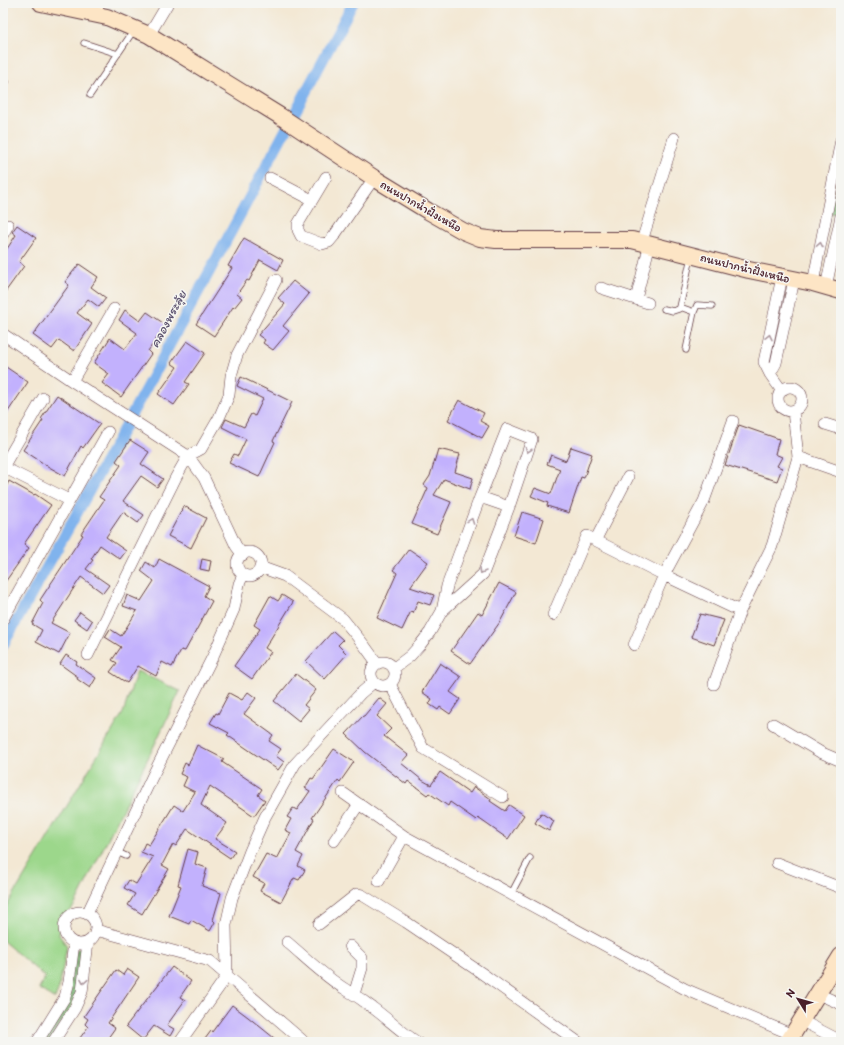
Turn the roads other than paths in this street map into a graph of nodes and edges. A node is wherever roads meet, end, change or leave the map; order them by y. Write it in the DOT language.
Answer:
graph roads {
  1 [pos="41,3"];
  2 [pos="168,3"];
  3 [pos="96,8"];
  4 [pos="142,32"];
  5 [pos="84,43"];
  6 [pos="118,54"];
  7 [pos="90,95"];
  8 [pos="674,138"];
  9 [pos="841,140"];
  10 [pos="326,177"];
  11 [pos="270,178"];
  12 [pos="374,178"];
  13 [pos="312,200"];
  14 [pos="841,216"];
  15 [pos="646,242"];
  16 [pos="692,255"];
  17 [pos="788,278"];
  18 [pos="276,280"];
  19 [pos="827,287"];
  20 [pos="601,288"];
  21 [pos="636,299"];
  22 [pos="648,303"];
  23 [pos="712,306"];
  24 [pos="680,307"];
  25 [pos="114,308"];
  26 [pos="664,309"];
  27 [pos="694,312"];
  28 [pos="3,334"];
  29 [pos="686,350"];
  30 [pos="72,380"];
  31 [pos="782,391"];
  32 [pos="43,398"];
  33 [pos="794,411"];
  34 [pos="733,421"];
  35 [pos="825,424"];
  36 [pos="841,429"];
  37 [pos="108,432"];
  38 [pos="188,456"];
  39 [pos="798,456"];
  40 [pos="3,467"];
  41 [pos="841,472"];
  42 [pos="628,477"];
  43 [pos="480,497"];
  44 [pos="69,500"];
  45 [pos="509,507"];
  46 [pos="596,539"];
  47 [pos="243,555"];
  48 [pos="260,567"];
  49 [pos="243,575"];
  50 [pos="664,575"];
  51 [pos="442,611"];
  52 [pos="740,611"];
  53 [pos="554,614"];
  54 [pos="4,618"];
  55 [pos="634,644"];
  56 [pos="88,655"];
  57 [pos="377,664"];
  58 [pos="394,668"];
  59 [pos="374,682"];
  60 [pos="390,684"];
  61 [pos="714,684"];
  62 [pos="773,724"];
  63 [pos="841,761"];
  64 [pos="343,793"];
  65 [pos="503,797"];
  66 [pos="359,804"];
  67 [pos="404,836"];
  68 [pos="334,841"];
  69 [pos="530,858"];
  70 [pos="777,863"];
  71 [pos="379,881"];
  72 [pos="841,888"];
  73 [pos="510,895"];
  74 [pos="87,914"];
  75 [pos="319,924"];
  76 [pos="96,930"];
  77 [pos="88,942"];
  78 [pos="288,942"];
  79 [pos="74,943"];
  80 [pos="350,946"];
  81 [pos="838,965"];
  82 [pos="227,976"];
  83 [pos="354,994"];
  84 [pos="818,994"];
  85 [pos="841,1004"];
  86 [pos="802,1020"];
  87 [pos="791,1039"];
  88 [pos="841,1041"];
  89 [pos="37,1042"];
  90 [pos="53,1042"];
  91 [pos="180,1042"];
  92 [pos="302,1042"];
  93 [pos="417,1042"];
  94 [pos="578,1042"];
  1 -- 3 [label="street, ถนนปากน้ำฝั่งเหนือ"];
  2 -- 4 [label="street"];
  3 -- 4 [label="street, ถนนปากน้ำฝั่งเหนือ"];
  4 -- 6 [label="lane"];
  4 -- 12 [label="street, ถนนปากน้ำฝั่งเหนือ"];
  5 -- 6 [label="lane"];
  6 -- 7 [label="lane"];
  8 -- 15 [label="street"];
  19 -- 9 [label="street, one-way"];
  10 -- 13 [label="street"];
  11 -- 13 [label="street"];
  12 -- 13 [label="street"];
  12 -- 15 [label="street, ถนนปากน้ำฝั่งเหนือ"];
  14 -- 19 [label="street"];
  15 -- 16 [label="street, ถนนปากน้ำฝั่งเหนือ"];
  15 -- 21 [label="street"];
  16 -- 17 [label="street, ถนนปากน้ำฝั่งเหนือ"];
  16 -- 24 [label="lane"];
  17 -- 19 [label="street, ถนนปากน้ำฝั่งเหนือ"];
  17 -- 31 [label="street"];
  18 -- 38 [label="street"];
  20 -- 21 [label="street"];
  21 -- 22 [label="street"];
  23 -- 27 [label="lane"];
  24 -- 26 [label="lane"];
  24 -- 27 [label="lane"];
  25 -- 30 [label="street"];
  27 -- 29 [label="lane"];
  28 -- 30 [label="street"];
  30 -- 38 [label="street"];
  31 -- 33 [label="street"];
  31 -- 33 [label="street"];
  32 -- 40 [label="street"];
  33 -- 39 [label="street"];
  34 -- 50 [label="street"];
  35 -- 36 [label="street"];
  37 -- 44 [label="street"];
  38 -- 47 [label="street"];
  38 -- 56 [label="street"];
  39 -- 41 [label="street"];
  39 -- 52 [label="street"];
  40 -- 44 [label="street"];
  42 -- 46 [label="street"];
  43 -- 45 [label="street"];
  43 -- 45 [label="street, one-way"];
  51 -- 43 [label="street, one-way"];
  44 -- 54 [label="street"];
  45 -- 51 [label="street, one-way"];
  46 -- 50 [label="street"];
  46 -- 53 [label="street"];
  47 -- 48 [label="street"];
  47 -- 49 [label="street"];
  48 -- 49 [label="street"];
  48 -- 57 [label="street"];
  49 -- 74 [label="street"];
  50 -- 52 [label="street"];
  50 -- 55 [label="street"];
  51 -- 58 [label="street"];
  52 -- 61 [label="street"];
  57 -- 58 [label="street"];
  57 -- 59 [label="street"];
  58 -- 60 [label="street"];
  59 -- 60 [label="street"];
  59 -- 82 [label="street"];
  60 -- 65 [label="street"];
  62 -- 63 [label="street"];
  64 -- 66 [label="street"];
  66 -- 67 [label="street"];
  66 -- 68 [label="street"];
  67 -- 71 [label="street"];
  67 -- 73 [label="street"];
  69 -- 73 [label="lane"];
  70 -- 72 [label="street"];
  73 -- 87 [label="street"];
  74 -- 76 [label="street"];
  74 -- 79 [label="street"];
  75 -- 94 [label="street"];
  76 -- 77 [label="street"];
  76 -- 82 [label="street"];
  77 -- 79 [label="street"];
  77 -- 90 [label="street, one-way"];
  78 -- 83 [label="street"];
  79 -- 89 [label="street"];
  80 -- 83 [label="street"];
  81 -- 84 [label="street"];
  82 -- 91 [label="street"];
  82 -- 92 [label="street"];
  83 -- 93 [label="street"];
  84 -- 85 [label="street"];
  84 -- 86 [label="street"];
  86 -- 87 [label="street"];
  86 -- 88 [label="street"];
}
